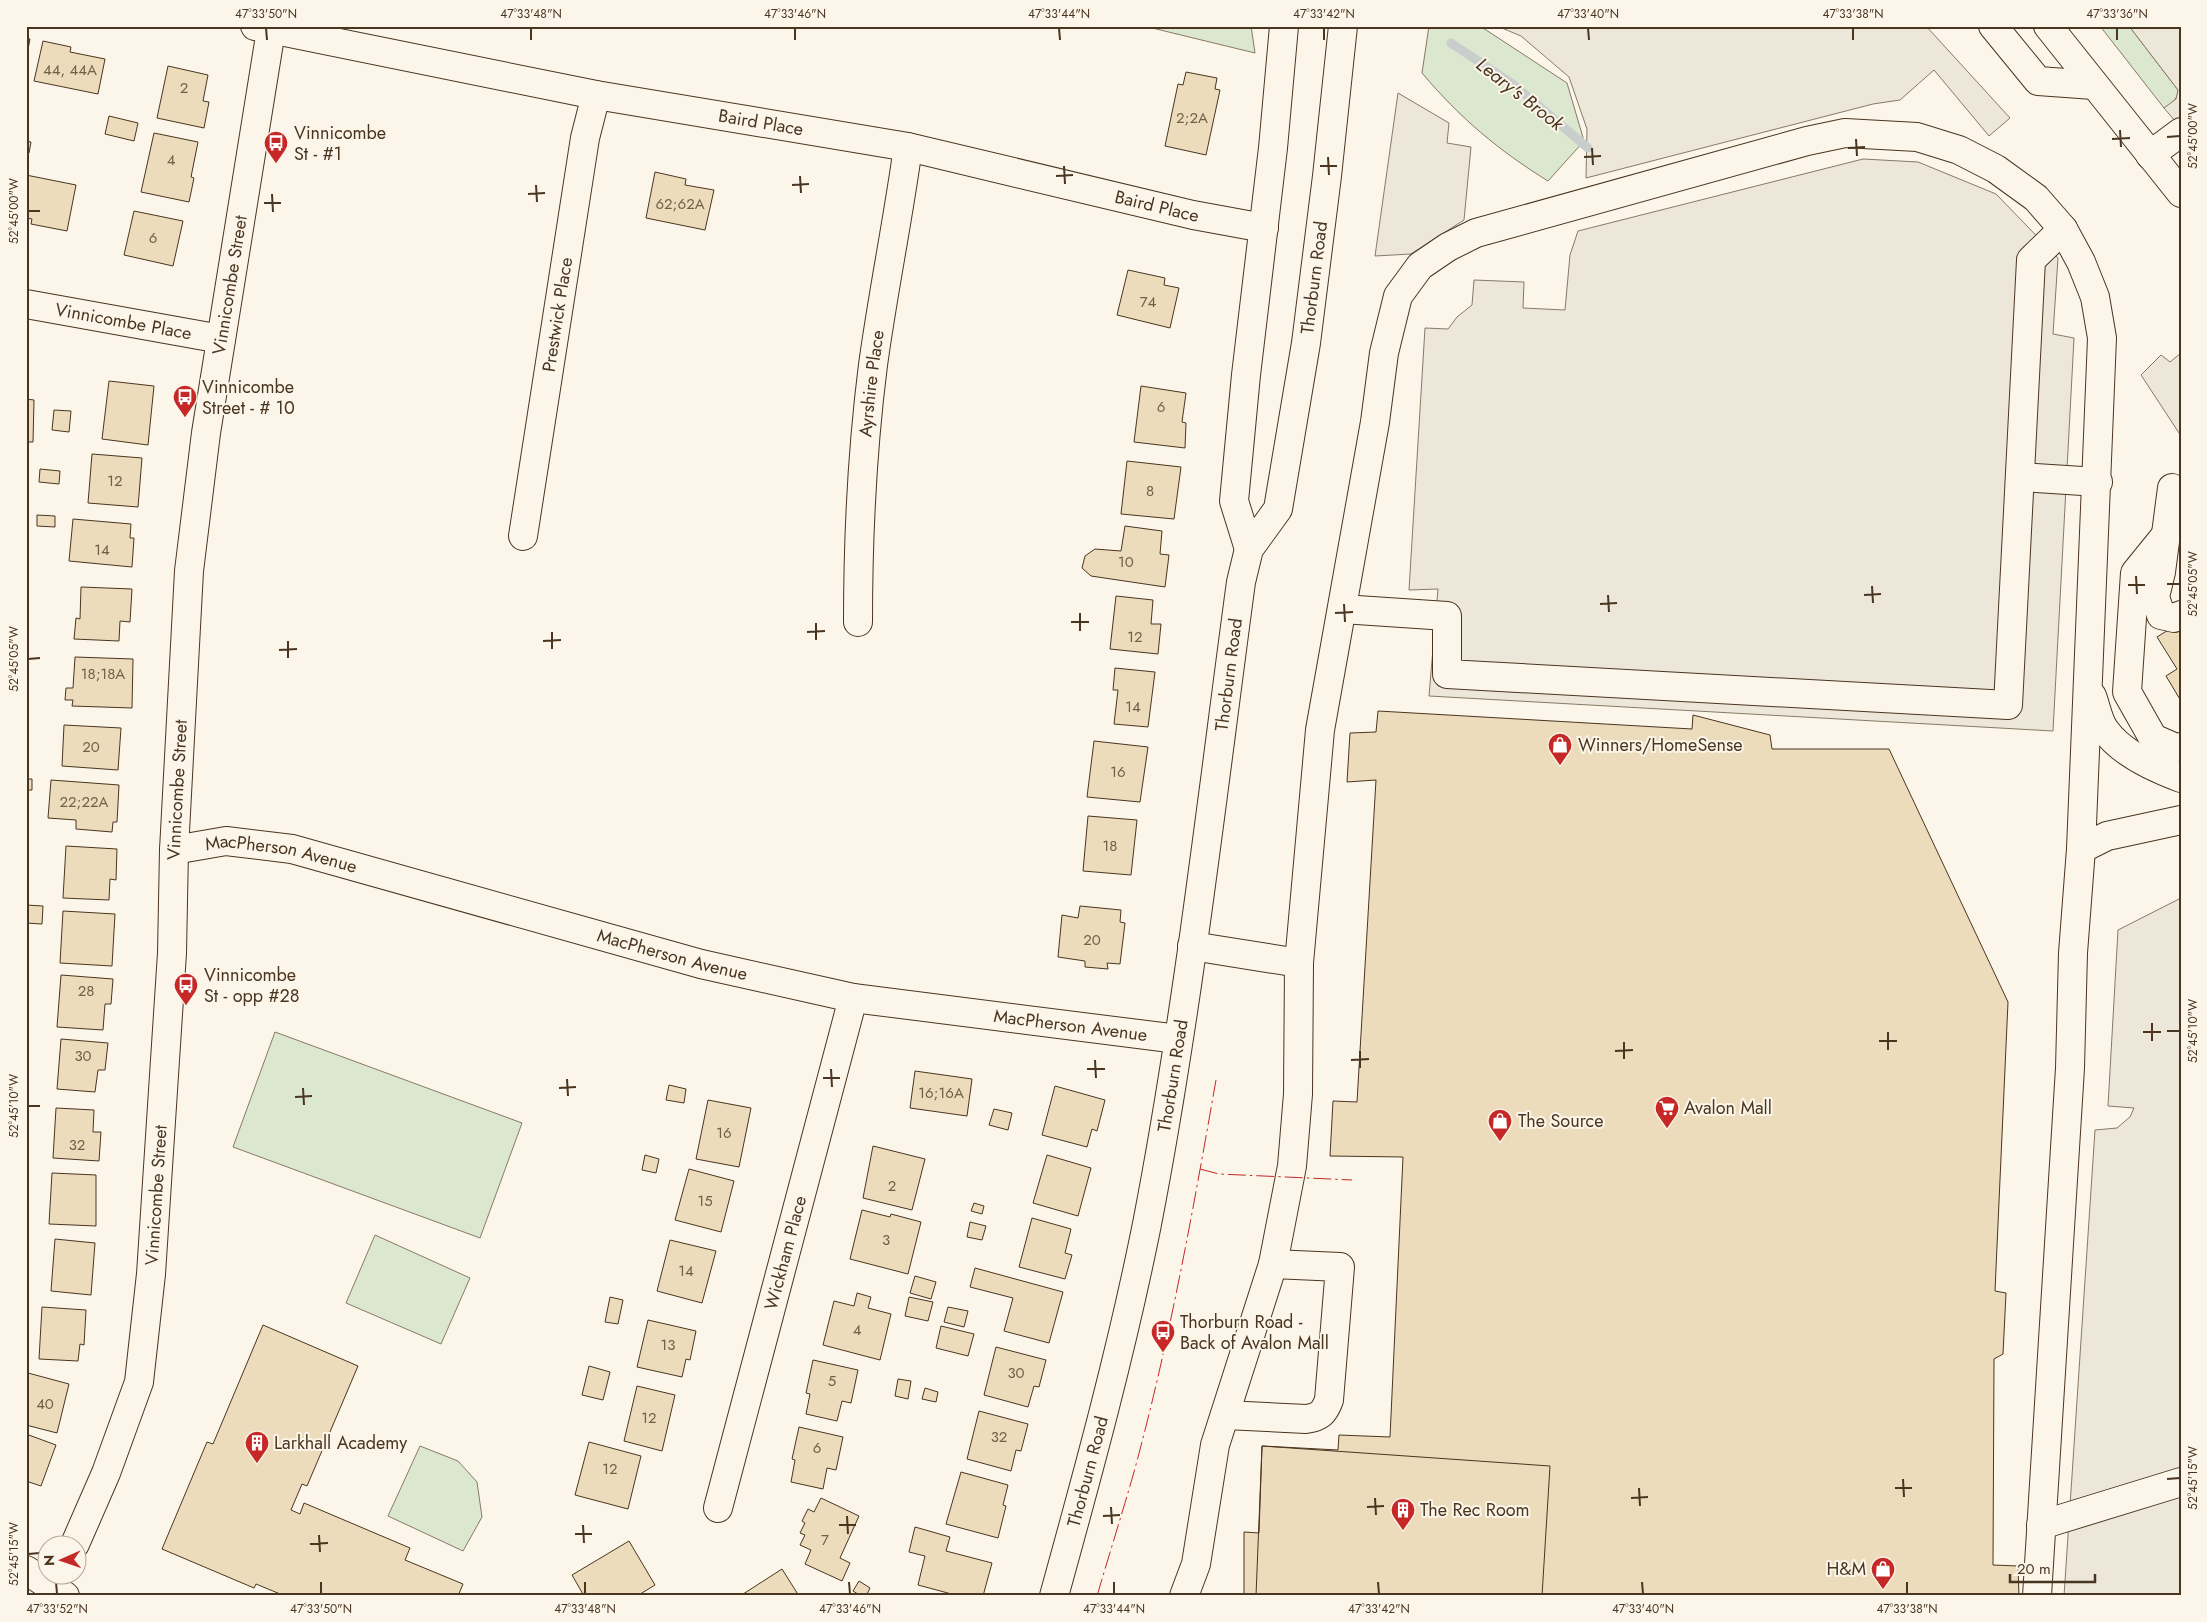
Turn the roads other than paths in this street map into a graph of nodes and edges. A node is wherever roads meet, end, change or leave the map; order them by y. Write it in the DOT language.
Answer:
graph roads {
  1 [pos="1269,26"];
  2 [pos="1284,26"];
  3 [pos="1343,26"];
  4 [pos="1993,26"];
  5 [pos="2048,26"];
  6 [pos="263,28"];
  7 [pos="2094,85"];
  8 [pos="1279,88"];
  9 [pos="596,95"];
  10 [pos="2181,132"];
  11 [pos="908,148"];
  12 [pos="2150,155"];
  13 [pos="2181,193"];
  14 [pos="1264,228"];
  15 [pos="2063,229"];
  16 [pos="26,304"];
  17 [pos="221,339"];
  18 [pos="2020,477"];
  19 [pos="2098,482"];
  20 [pos="2172,488"];
  21 [pos="523,536"];
  22 [pos="2165,536"];
  23 [pos="1249,549"];
  24 [pos="1342,609"];
  25 [pos="2181,615"];
  26 [pos="858,622"];
  27 [pos="2089,688"];
  28 [pos="2181,747"];
  29 [pos="2181,778"];
  30 [pos="2181,820"];
  31 [pos="2081,849"];
  32 [pos="174,850"];
  33 [pos="1192,946"];
  34 [pos="1299,963"];
  35 [pos="853,998"];
  36 [pos="1178,1039"];
  37 [pos="1273,1264"];
  38 [pos="1225,1415"];
  39 [pos="2181,1482"];
  40 [pos="718,1508"];
  41 [pos="2041,1524"];
  42 [pos="79,1534"];
  43 [pos="26,1570"];
  44 [pos="57,1586"];
  45 [pos="1054,1596"];
  46 [pos="1184,1596"];
  47 [pos="2037,1596"];
  1 -- 8 [label="street"];
  2 -- 8 [label="street"];
  3 -- 23 [label="street, Thorburn Road"];
  4 -- 7 [label="street"];
  5 -- 7 [label="street"];
  6 -- 9 [label="street, Baird Place"];
  6 -- 17 [label="street, Vinnicombe Street"];
  7 -- 12 [label="street"];
  8 -- 14 [label="street"];
  9 -- 11 [label="street, Baird Place"];
  9 -- 21 [label="street, Prestwick Place"];
  10 -- 12 [label="street"];
  11 -- 14 [label="street, Baird Place"];
  11 -- 26 [label="street, Ayrshire Place"];
  12 -- 13 [label="street"];
  14 -- 23 [label="street"];
  15 -- 18 [label="street"];
  15 -- 19 [label="street"];
  15 -- 24 [label="street"];
  16 -- 17 [label="street, Vinnicombe Place"];
  17 -- 32 [label="street, Vinnicombe Street"];
  18 -- 19 [label="street"];
  18 -- 24 [label="street"];
  19 -- 27 [label="street"];
  20 -- 22 [label="street"];
  22 -- 25 [label="street"];
  22 -- 28 [label="street"];
  23 -- 33 [label="street, Thorburn Road"];
  24 -- 34 [label="street"];
  27 -- 29 [label="street"];
  27 -- 31 [label="street"];
  30 -- 31 [label="street"];
  31 -- 41 [label="street"];
  32 -- 35 [label="street, MacPherson Avenue"];
  32 -- 42 [label="street, Vinnicombe Street"];
  33 -- 34 [label="street"];
  33 -- 36 [label="street, Thorburn Road"];
  34 -- 37 [label="street"];
  35 -- 36 [label="street, MacPherson Avenue"];
  35 -- 40 [label="street, Wickham Place"];
  36 -- 45 [label="street, Thorburn Road"];
  37 -- 38 [label="street"];
  37 -- 38 [label="street"];
  38 -- 46 [label="street"];
  39 -- 41 [label="street"];
  41 -- 47 [label="street"];
  43 -- 44 [label="street"];
}
